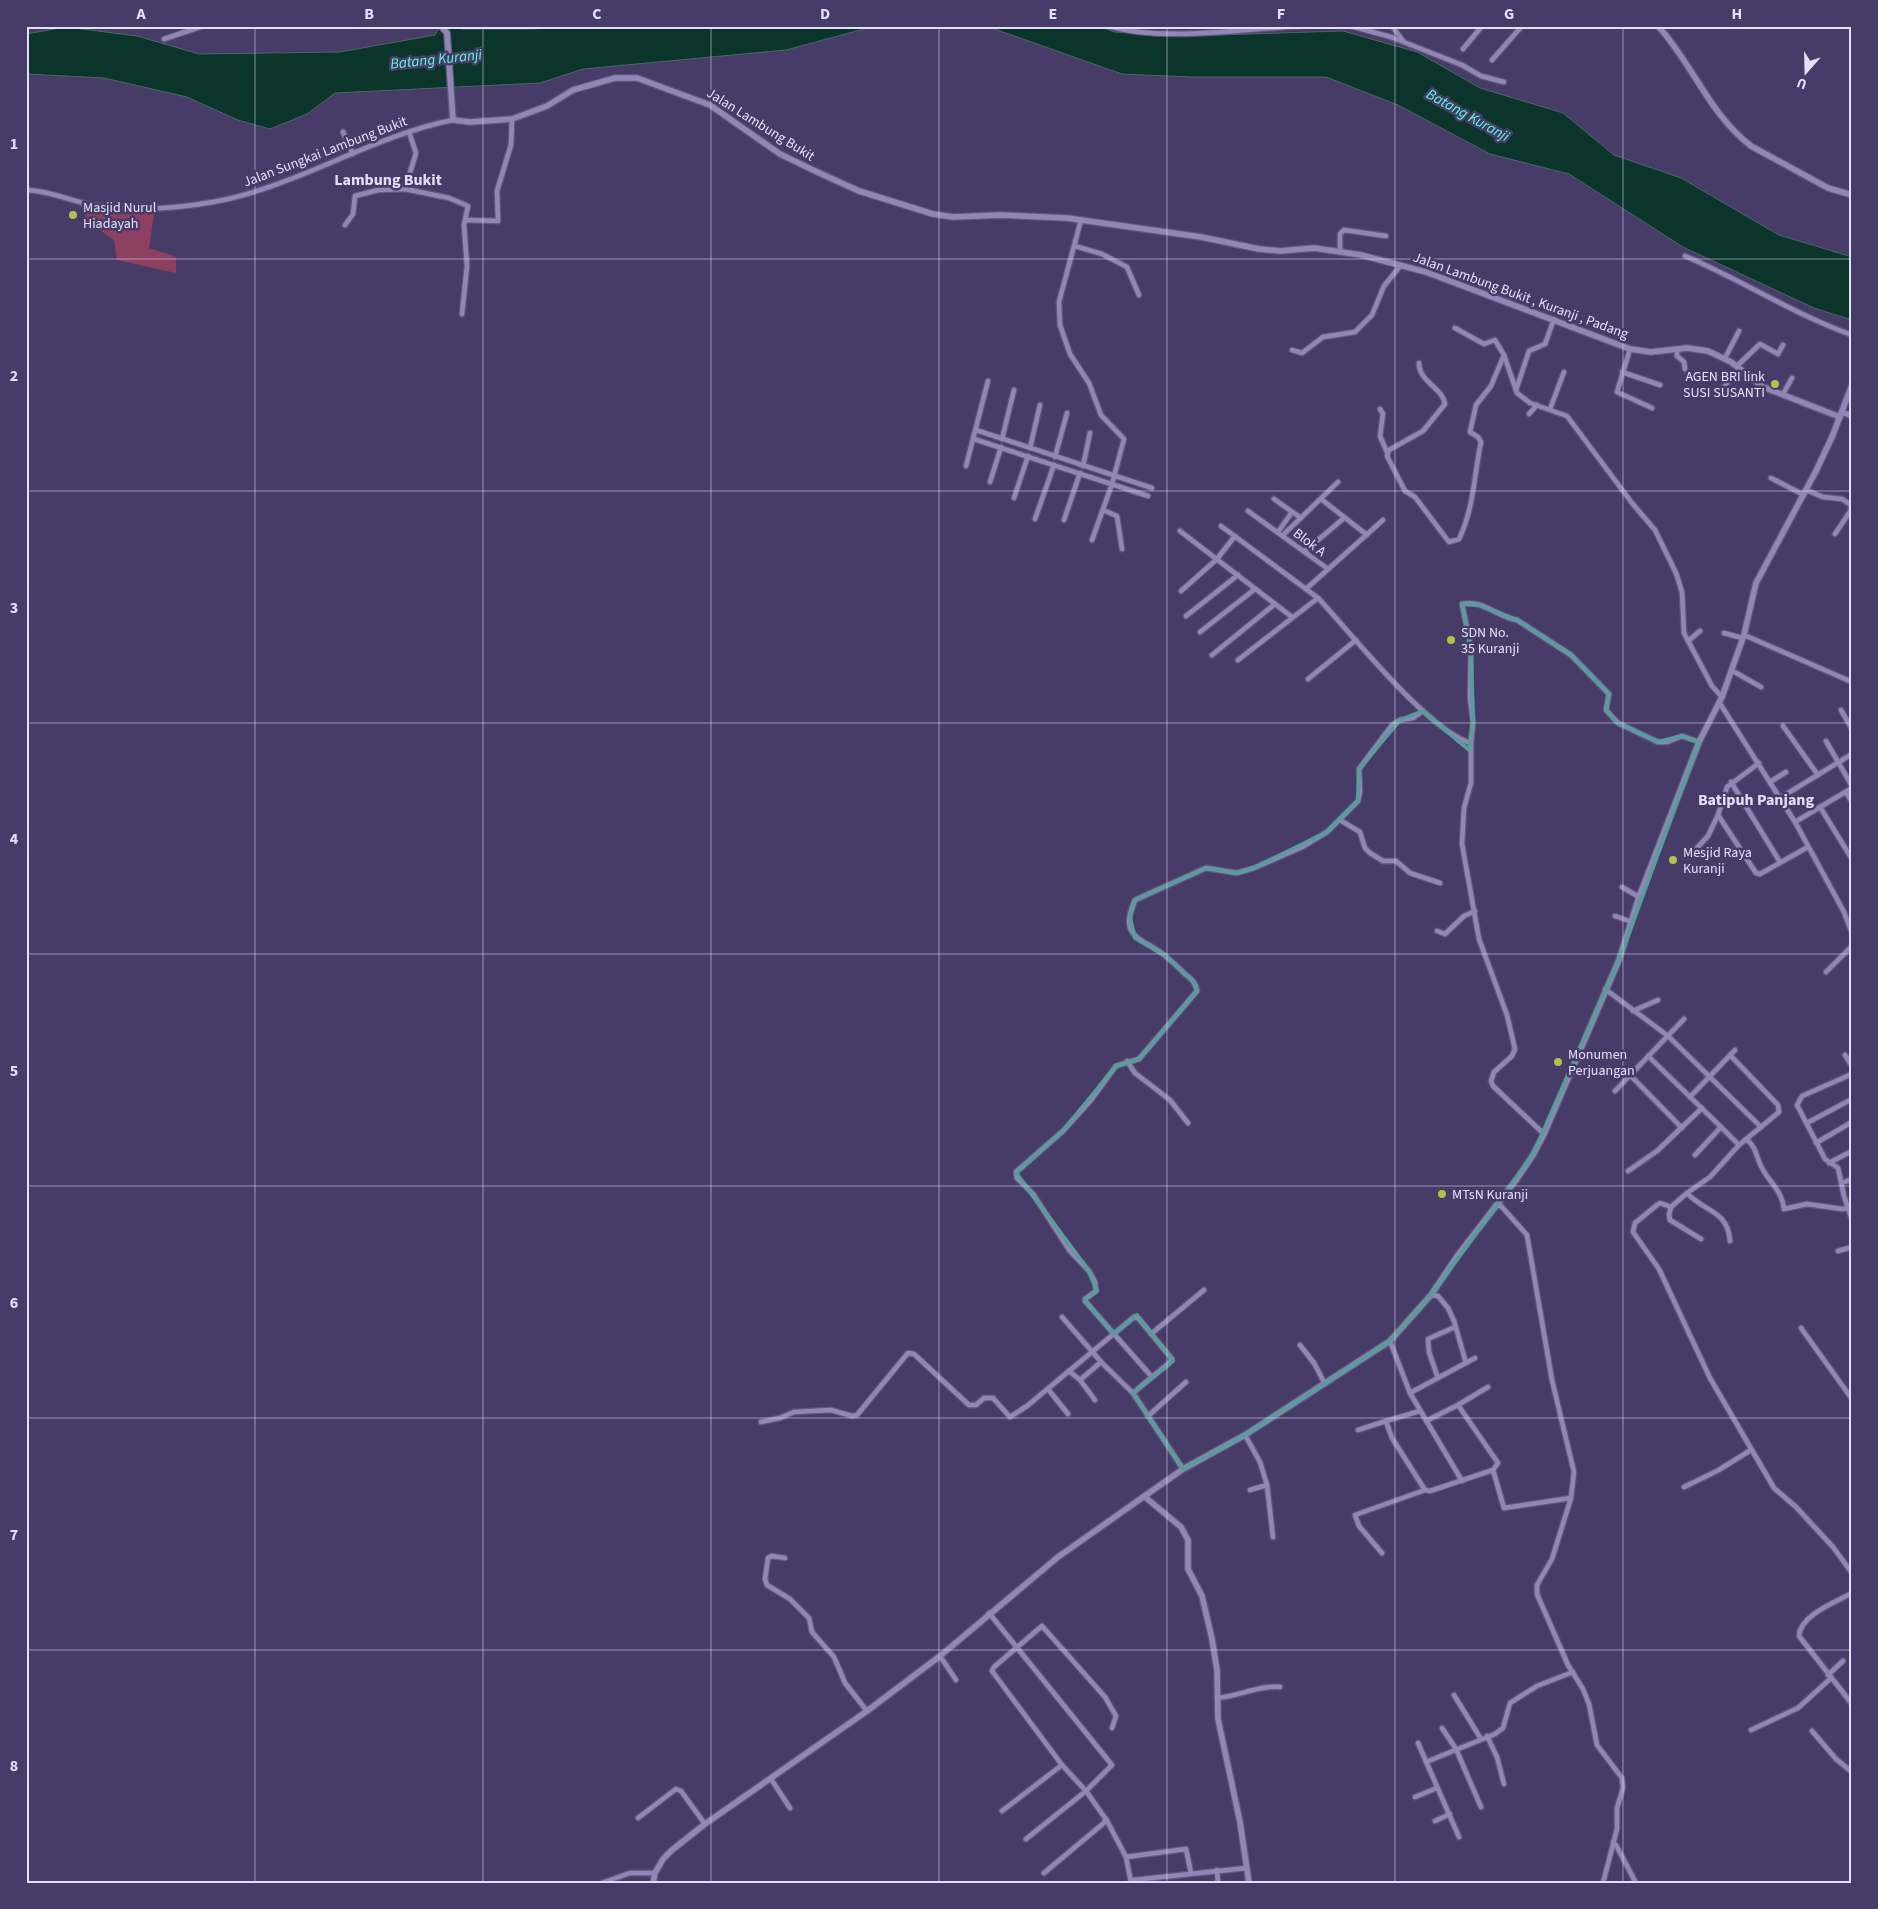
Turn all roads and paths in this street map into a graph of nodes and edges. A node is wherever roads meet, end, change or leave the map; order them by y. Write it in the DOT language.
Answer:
graph roads {
  1 [pos="203,26"];
  2 [pos="441,26"];
  3 [pos="1108,26"];
  4 [pos="1300,26"];
  5 [pos="1351,26"];
  6 [pos="1392,26"];
  7 [pos="1482,26"];
  8 [pos="1658,26"];
  9 [pos="1278,27"];
  10 [pos="1520,27"];
  11 [pos="1228,29"];
  12 [pos="164,39"];
  13 [pos="1404,42"];
  14 [pos="1463,49"];
  15 [pos="1492,60"];
  16 [pos="1504,82"];
  17 [pos="512,119"];
  18 [pos="453,120"];
  19 [pos="343,132"];
  20 [pos="409,132"];
  21 [pos="353,154"];
  22 [pos="405,189"];
  23 [pos="26,190"];
  24 [pos="1852,195"];
  25 [pos="465,220"];
  26 [pos="1081,220"];
  27 [pos="345,225"];
  28 [pos="1149,230"];
  29 [pos="1386,236"];
  30 [pos="1075,246"];
  31 [pos="1340,247"];
  32 [pos="1685,256"];
  33 [pos="1401,265"];
  34 [pos="1139,295"];
  35 [pos="462,314"];
  36 [pos="1554,319"];
  37 [pos="1455,328"];
  38 [pos="1738,332"];
  39 [pos="1852,335"];
  40 [pos="1784,345"];
  41 [pos="1630,349"];
  42 [pos="1677,349"];
  43 [pos="1292,350"];
  44 [pos="1504,355"];
  45 [pos="1725,358"];
  46 [pos="1420,363"];
  47 [pos="1737,366"];
  48 [pos="1686,369"];
  49 [pos="1564,372"];
  50 [pos="1622,372"];
  51 [pos="1743,372"];
  52 [pos="1792,378"];
  53 [pos="988,381"];
  54 [pos="1660,385"];
  55 [pos="1852,385"];
  56 [pos="1014,390"];
  57 [pos="1516,390"];
  58 [pos="1722,390"];
  59 [pos="1783,394"];
  60 [pos="1040,405"];
  61 [pos="1537,405"];
  62 [pos="1652,408"];
  63 [pos="1380,409"];
  64 [pos="1550,409"];
  65 [pos="1066,413"];
  66 [pos="1529,414"];
  67 [pos="1841,415"];
  68 [pos="1852,416"];
  69 [pos="976,430"];
  70 [pos="1090,433"];
  71 [pos="974,439"];
  72 [pos="1002,439"];
  73 [pos="1001,447"];
  74 [pos="1030,448"];
  75 [pos="1388,452"];
  76 [pos="1028,456"];
  77 [pos="1055,457"];
  78 [pos="1054,464"];
  79 [pos="966,466"];
  80 [pos="1083,466"];
  81 [pos="1080,473"];
  82 [pos="1114,476"];
  83 [pos="1771,478"];
  84 [pos="990,482"];
  85 [pos="1338,482"];
  86 [pos="1112,484"];
  87 [pos="1152,488"];
  88 [pos="1805,492"];
  89 [pos="1148,496"];
  90 [pos="1014,498"];
  91 [pos="1274,499"];
  92 [pos="1321,499"];
  93 [pos="1102,510"];
  94 [pos="1248,511"];
  95 [pos="1292,512"];
  96 [pos="1301,518"];
  97 [pos="1344,518"];
  98 [pos="1035,519"];
  99 [pos="1064,520"];
  100 [pos="1383,520"];
  101 [pos="1221,526"];
  102 [pos="1180,531"];
  103 [pos="1281,533"];
  104 [pos="1367,534"];
  105 [pos="1836,534"];
  106 [pos="1235,536"];
  107 [pos="1092,540"];
  108 [pos="1122,549"];
  109 [pos="1305,551"];
  110 [pos="1217,559"];
  111 [pos="1328,570"];
  112 [pos="1238,575"];
  113 [pos="1254,589"];
  114 [pos="1306,589"];
  115 [pos="1181,591"];
  116 [pos="1318,598"];
  117 [pos="1275,604"];
  118 [pos="1186,616"];
  119 [pos="1292,618"];
  120 [pos="1700,631"];
  121 [pos="1200,632"];
  122 [pos="1724,633"];
  123 [pos="1743,636"];
  124 [pos="1356,640"];
  125 [pos="1688,641"];
  126 [pos="1212,655"];
  127 [pos="1238,660"];
  128 [pos="1731,670"];
  129 [pos="1308,679"];
  130 [pos="1852,682"];
  131 [pos="1761,687"];
  132 [pos="1720,700"];
  133 [pos="1841,710"];
  134 [pos="1423,711"];
  135 [pos="1783,726"];
  136 [pos="1852,729"];
  137 [pos="1826,741"];
  138 [pos="1699,742"];
  139 [pos="1470,743"];
  140 [pos="1852,754"];
  141 [pos="1838,762"];
  142 [pos="1759,763"];
  143 [pos="1786,772"];
  144 [pos="1818,775"];
  145 [pos="1731,782"];
  146 [pos="1770,782"];
  147 [pos="1852,787"];
  148 [pos="1846,792"];
  149 [pos="1780,798"];
  150 [pos="1852,802"];
  151 [pos="1820,807"];
  152 [pos="1718,815"];
  153 [pos="1340,820"];
  154 [pos="1795,822"];
  155 [pos="1808,847"];
  156 [pos="1695,850"];
  157 [pos="1852,859"];
  158 [pos="1780,862"];
  159 [pos="1440,883"];
  160 [pos="1622,887"];
  161 [pos="1639,897"];
  162 [pos="1475,911"];
  163 [pos="1615,916"];
  164 [pos="1632,922"];
  165 [pos="1437,931"];
  166 [pos="1852,933"];
  167 [pos="1852,946"];
  168 [pos="1826,972"];
  169 [pos="1606,989"];
  170 [pos="1658,1000"];
  171 [pos="1633,1011"];
  172 [pos="1684,1019"];
  173 [pos="1668,1036"];
  174 [pos="1735,1050"];
  175 [pos="1730,1055"];
  176 [pos="1845,1055"];
  177 [pos="1648,1056"];
  178 [pos="1127,1061"];
  179 [pos="1852,1066"];
  180 [pos="1852,1074"];
  181 [pos="1710,1075"];
  182 [pos="1630,1076"];
  183 [pos="1615,1091"];
  184 [pos="1690,1097"];
  185 [pos="1852,1099"];
  186 [pos="1702,1108"];
  187 [pos="1852,1122"];
  188 [pos="1188,1123"];
  189 [pos="1807,1123"];
  190 [pos="1721,1127"];
  191 [pos="1760,1127"];
  192 [pos="1682,1128"];
  193 [pos="1544,1134"];
  194 [pos="1747,1140"];
  195 [pos="1816,1142"];
  196 [pos="1739,1146"];
  197 [pos="1852,1151"];
  198 [pos="1695,1155"];
  199 [pos="1829,1163"];
  200 [pos="1628,1171"];
  201 [pos="1852,1179"];
  202 [pos="1842,1183"];
  203 [pos="1687,1193"];
  204 [pos="1496,1205"];
  205 [pos="1671,1207"];
  206 [pos="1848,1208"];
  207 [pos="1852,1220"];
  208 [pos="1701,1239"];
  209 [pos="1730,1241"];
  210 [pos="1852,1247"];
  211 [pos="1838,1251"];
  212 [pos="1204,1290"];
  213 [pos="1431,1295"];
  214 [pos="1062,1317"];
  215 [pos="1455,1327"];
  216 [pos="1801,1328"];
  217 [pos="1114,1334"];
  218 [pos="1152,1334"];
  219 [pos="1390,1341"];
  220 [pos="1300,1345"];
  221 [pos="1092,1351"];
  222 [pos="1475,1358"];
  223 [pos="1101,1362"];
  224 [pos="1466,1363"];
  225 [pos="1069,1371"];
  226 [pos="1152,1377"];
  227 [pos="1438,1378"];
  228 [pos="1080,1380"];
  229 [pos="1186,1382"];
  230 [pos="1325,1384"];
  231 [pos="1488,1387"];
  232 [pos="1048,1389"];
  233 [pos="1133,1392"];
  234 [pos="1410,1393"];
  235 [pos="1852,1399"];
  236 [pos="1095,1400"];
  237 [pos="1458,1405"];
  238 [pos="1420,1410"];
  239 [pos="1068,1414"];
  240 [pos="1148,1416"];
  241 [pos="1386,1421"];
  242 [pos="1426,1421"];
  243 [pos="761,1422"];
  244 [pos="1358,1430"];
  245 [pos="1245,1435"];
  246 [pos="1751,1450"];
  247 [pos="1182,1469"];
  248 [pos="1493,1470"];
  249 [pos="1462,1481"];
  250 [pos="1267,1485"];
  251 [pos="1684,1487"];
  252 [pos="1250,1490"];
  253 [pos="1425,1490"];
  254 [pos="1145,1498"];
  255 [pos="1571,1498"];
  256 [pos="1273,1537"];
  257 [pos="1382,1553"];
  258 [pos="785,1558"];
  259 [pos="1852,1573"];
  260 [pos="1852,1594"];
  261 [pos="989,1613"];
  262 [pos="1017,1645"];
  263 [pos="940,1656"];
  264 [pos="1843,1661"];
  265 [pos="1573,1672"];
  266 [pos="1829,1677"];
  267 [pos="956,1680"];
  268 [pos="1280,1687"];
  269 [pos="1454,1695"];
  270 [pos="1217,1698"];
  271 [pos="1852,1704"];
  272 [pos="867,1711"];
  273 [pos="1112,1728"];
  274 [pos="1442,1728"];
  275 [pos="1751,1730"];
  276 [pos="1812,1731"];
  277 [pos="1487,1736"];
  278 [pos="1481,1739"];
  279 [pos="1418,1743"];
  280 [pos="1456,1749"];
  281 [pos="1426,1762"];
  282 [pos="1062,1765"];
  283 [pos="1852,1772"];
  284 [pos="771,1779"];
  285 [pos="1504,1784"];
  286 [pos="1438,1788"];
  287 [pos="1086,1791"];
  288 [pos="1415,1798"];
  289 [pos="1481,1807"];
  290 [pos="790,1808"];
  291 [pos="1002,1811"];
  292 [pos="1450,1814"];
  293 [pos="638,1818"];
  294 [pos="1105,1818"];
  295 [pos="1435,1821"];
  296 [pos="705,1824"];
  297 [pos="1459,1837"];
  298 [pos="1026,1839"];
  299 [pos="1613,1842"];
  300 [pos="1126,1857"];
  301 [pos="1246,1868"];
  302 [pos="1217,1870"];
  303 [pos="1044,1872"];
  304 [pos="655,1873"];
  305 [pos="1191,1873"];
  306 [pos="1131,1882"];
  307 [pos="602,1883"];
  308 [pos="653,1883"];
  309 [pos="1218,1883"];
  310 [pos="1248,1883"];
  311 [pos="1602,1883"];
  312 [pos="1636,1883"];
  1 -- 12 [label="street"];
  2 -- 18 [label="street"];
  3 -- 11 [label="street"];
  4 -- 9 [label="street"];
  5 -- 13 [label="street"];
  6 -- 13 [label="street"];
  7 -- 14 [label="street"];
  8 -- 24 [label="street"];
  9 -- 11 [label="street"];
  10 -- 15 [label="street"];
  13 -- 16 [label="street"];
  17 -- 18 [label="street, Jalan Lambung Bukit"];
  17 -- 25 [label="street"];
  17 -- 26 [label="street, Jalan Lambung Bukit"];
  18 -- 20 [label="street, Jalan Sungkai Lambung Bukit"];
  19 -- 21 [label="street"];
  20 -- 21 [label="street, Jalan Sungkai Lambung Bukit"];
  20 -- 22 [label="street"];
  21 -- 23 [label="street, Jalan Sungkai Lambung Bukit"];
  22 -- 25 [label="street"];
  22 -- 27 [label="street"];
  25 -- 35 [label="street"];
  26 -- 28 [label="street, Jalan Lambung Bukit"];
  26 -- 30 [label="street"];
  28 -- 31 [label="street, Jalan Lambung Bukit , Kuranji , Padang"];
  29 -- 31 [label="street"];
  30 -- 34 [label="street"];
  30 -- 82 [label="street"];
  31 -- 33 [label="street, Jalan Lambung Bukit , Kuranji , Padang"];
  32 -- 39 [label="street"];
  33 -- 36 [label="street, Jalan Lambung Bukit , Kuranji , Padang"];
  33 -- 43 [label="street"];
  36 -- 41 [label="street, Jalan Lambung Bukit , Kuranji , Padang"];
  36 -- 57 [label="street"];
  37 -- 44 [label="street"];
  38 -- 45 [label="street"];
  40 -- 47 [label="street"];
  41 -- 42 [label="street, Jalan Lambung Bukit , Kuranji , Padang"];
  41 -- 50 [label="street"];
  42 -- 45 [label="street, Jalan Lambung Bukit , Kuranji , Padang"];
  42 -- 48 [label="street"];
  44 -- 57 [label="street"];
  44 -- 75 [label="street"];
  45 -- 47 [label="street, Jalan Lambung Bukit , Kuranji , Padang"];
  46 -- 75 [label="street"];
  47 -- 51 [label="street, Jalan Lambung Bukit , Kuranji , Padang"];
  49 -- 64 [label="street"];
  50 -- 54 [label="street"];
  50 -- 62 [label="street"];
  51 -- 58 [label="street"];
  51 -- 59 [label="street, Jalan Lambung Bukit , Kuranji , Padang"];
  52 -- 59 [label="street"];
  53 -- 69 [label="street"];
  55 -- 67 [label="street"];
  56 -- 72 [label="street"];
  57 -- 61 [label="street"];
  59 -- 67 [label="street, Jalan Lambung Bukit , Kuranji , Padang"];
  60 -- 74 [label="street"];
  61 -- 64 [label="street"];
  61 -- 66 [label="street"];
  63 -- 75 [label="street"];
  64 -- 125 [label="street"];
  65 -- 77 [label="street"];
  67 -- 68 [label="street"];
  67 -- 88 [label="street"];
  69 -- 71 [label="street"];
  69 -- 72 [label="street"];
  70 -- 80 [label="street"];
  71 -- 73 [label="street"];
  71 -- 79 [label="street"];
  72 -- 74 [label="street"];
  73 -- 76 [label="street"];
  73 -- 84 [label="street"];
  74 -- 77 [label="street"];
  76 -- 78 [label="street"];
  76 -- 90 [label="street"];
  77 -- 80 [label="street"];
  78 -- 81 [label="street"];
  78 -- 98 [label="street"];
  80 -- 82 [label="street"];
  81 -- 86 [label="street"];
  81 -- 99 [label="street"];
  82 -- 86 [label="street"];
  82 -- 87 [label="street"];
  83 -- 88 [label="street"];
  85 -- 92 [label="street"];
  86 -- 89 [label="street"];
  86 -- 93 [label="street"];
  88 -- 105 [label="street"];
  88 -- 123 [label="street"];
  91 -- 95 [label="street"];
  92 -- 96 [label="street"];
  92 -- 97 [label="street"];
  93 -- 107 [label="street"];
  93 -- 108 [label="street"];
  94 -- 103 [label="street, Blok A"];
  95 -- 96 [label="street"];
  95 -- 103 [label="street"];
  96 -- 103 [label="street"];
  97 -- 104 [label="street"];
  97 -- 109 [label="street"];
  100 -- 104 [label="street"];
  101 -- 106 [label="street"];
  102 -- 110 [label="street"];
  103 -- 109 [label="street, Blok A"];
  104 -- 111 [label="street"];
  106 -- 110 [label="street"];
  106 -- 114 [label="street"];
  109 -- 111 [label="street, Blok A"];
  110 -- 112 [label="street"];
  110 -- 115 [label="street"];
  111 -- 114 [label="street"];
  112 -- 113 [label="street"];
  112 -- 118 [label="street"];
  113 -- 117 [label="street"];
  113 -- 121 [label="street"];
  114 -- 116 [label="street"];
  116 -- 119 [label="street"];
  116 -- 124 [label="street"];
  117 -- 119 [label="street"];
  117 -- 126 [label="street"];
  119 -- 127 [label="street"];
  120 -- 125 [label="street"];
  122 -- 123 [label="street"];
  123 -- 128 [label="street"];
  123 -- 130 [label="street"];
  124 -- 129 [label="street"];
  124 -- 134 [label="street"];
  125 -- 132 [label="street"];
  128 -- 131 [label="street"];
  128 -- 132 [label="street"];
  132 -- 138 [label="street"];
  132 -- 142 [label="street"];
  133 -- 136 [label="street"];
  134 -- 139 [label="street"];
  134 -- 153 [label="street"];
  135 -- 144 [label="street"];
  137 -- 141 [label="street"];
  138 -- 139 [label="street"];
  138 -- 161 [label="street"];
  139 -- 162 [label="street"];
  140 -- 141 [label="street"];
  141 -- 144 [label="street"];
  141 -- 147 [label="street"];
  142 -- 145 [label="street"];
  142 -- 146 [label="street"];
  143 -- 146 [label="street"];
  144 -- 149 [label="street"];
  145 -- 152 [label="street"];
  145 -- 158 [label="street"];
  146 -- 149 [label="street"];
  147 -- 148 [label="street"];
  148 -- 150 [label="street"];
  148 -- 151 [label="street"];
  149 -- 154 [label="street"];
  151 -- 154 [label="street"];
  151 -- 157 [label="street"];
  152 -- 156 [label="street"];
  152 -- 158 [label="street"];
  153 -- 159 [label="street"];
  153 -- 178 [label="street"];
  154 -- 155 [label="street"];
  155 -- 158 [label="street"];
  155 -- 166 [label="street"];
  160 -- 161 [label="street"];
  161 -- 164 [label="street"];
  162 -- 165 [label="street"];
  162 -- 193 [label="street"];
  163 -- 164 [label="street"];
  164 -- 169 [label="street"];
  167 -- 168 [label="street"];
  169 -- 171 [label="street"];
  169 -- 193 [label="street"];
  170 -- 171 [label="street"];
  171 -- 173 [label="street"];
  172 -- 173 [label="street"];
  173 -- 177 [label="street"];
  173 -- 181 [label="street"];
  174 -- 175 [label="street"];
  175 -- 181 [label="street"];
  175 -- 191 [label="street"];
  176 -- 179 [label="street"];
  177 -- 182 [label="street"];
  177 -- 184 [label="street"];
  178 -- 188 [label="street"];
  178 -- 217 [label="street"];
  180 -- 189 [label="street"];
  181 -- 184 [label="street"];
  181 -- 191 [label="street"];
  182 -- 183 [label="street"];
  182 -- 192 [label="street"];
  184 -- 186 [label="street"];
  185 -- 189 [label="street"];
  186 -- 190 [label="street"];
  186 -- 192 [label="street"];
  187 -- 195 [label="street"];
  189 -- 195 [label="street"];
  190 -- 196 [label="street"];
  190 -- 198 [label="street"];
  191 -- 194 [label="street"];
  192 -- 200 [label="street"];
  193 -- 204 [label="street"];
  194 -- 196 [label="street"];
  194 -- 206 [label="street"];
  195 -- 199 [label="street"];
  196 -- 203 [label="street"];
  197 -- 199 [label="street"];
  199 -- 202 [label="street"];
  201 -- 202 [label="street"];
  202 -- 206 [label="street"];
  203 -- 205 [label="street"];
  203 -- 209 [label="street"];
  204 -- 213 [label="street"];
  204 -- 255 [label="street"];
  205 -- 208 [label="street"];
  205 -- 246 [label="street"];
  206 -- 207 [label="street"];
  210 -- 211 [label="street"];
  212 -- 218 [label="street"];
  213 -- 215 [label="street"];
  213 -- 219 [label="street"];
  214 -- 221 [label="street"];
  215 -- 224 [label="street"];
  215 -- 227 [label="street"];
  216 -- 235 [label="street"];
  217 -- 218 [label="street"];
  217 -- 221 [label="street"];
  217 -- 226 [label="street"];
  218 -- 226 [label="street"];
  219 -- 230 [label="street"];
  219 -- 234 [label="street"];
  220 -- 230 [label="street"];
  221 -- 223 [label="street"];
  221 -- 225 [label="street"];
  222 -- 224 [label="street"];
  223 -- 228 [label="street"];
  223 -- 233 [label="street"];
  224 -- 227 [label="street"];
  225 -- 228 [label="street"];
  225 -- 232 [label="street"];
  226 -- 233 [label="street"];
  227 -- 234 [label="street"];
  228 -- 236 [label="street"];
  229 -- 240 [label="street"];
  230 -- 245 [label="street"];
  231 -- 237 [label="street"];
  232 -- 239 [label="street"];
  232 -- 243 [label="street"];
  233 -- 240 [label="street"];
  234 -- 238 [label="street"];
  237 -- 242 [label="street"];
  237 -- 248 [label="street"];
  238 -- 241 [label="street"];
  238 -- 242 [label="street"];
  240 -- 247 [label="street"];
  241 -- 244 [label="street"];
  241 -- 253 [label="street"];
  242 -- 249 [label="street"];
  245 -- 247 [label="street"];
  245 -- 250 [label="street"];
  246 -- 251 [label="street"];
  246 -- 259 [label="street"];
  247 -- 254 [label="street"];
  248 -- 249 [label="street"];
  248 -- 255 [label="street"];
  249 -- 253 [label="street"];
  250 -- 252 [label="street"];
  250 -- 256 [label="street"];
  253 -- 257 [label="street"];
  254 -- 261 [label="street"];
  254 -- 270 [label="street"];
  255 -- 265 [label="street"];
  258 -- 272 [label="street"];
  260 -- 266 [label="street"];
  261 -- 262 [label="street"];
  261 -- 263 [label="street"];
  262 -- 273 [label="street"];
  262 -- 282 [label="street"];
  262 -- 287 [label="street"];
  263 -- 267 [label="street"];
  263 -- 272 [label="street"];
  264 -- 266 [label="street"];
  265 -- 277 [label="street"];
  265 -- 299 [label="street"];
  266 -- 271 [label="street"];
  266 -- 275 [label="street"];
  268 -- 270 [label="street"];
  269 -- 278 [label="street"];
  270 -- 301 [label="street"];
  272 -- 284 [label="street"];
  274 -- 280 [label="street"];
  276 -- 283 [label="street"];
  277 -- 278 [label="street"];
  277 -- 285 [label="street"];
  278 -- 280 [label="street"];
  279 -- 281 [label="street"];
  280 -- 281 [label="street"];
  280 -- 289 [label="street"];
  281 -- 286 [label="street"];
  282 -- 287 [label="street"];
  282 -- 291 [label="street"];
  284 -- 290 [label="street"];
  284 -- 296 [label="street"];
  286 -- 288 [label="street"];
  286 -- 292 [label="street"];
  287 -- 294 [label="street"];
  287 -- 298 [label="street"];
  292 -- 295 [label="street"];
  292 -- 297 [label="street"];
  293 -- 296 [label="street"];
  294 -- 300 [label="street"];
  294 -- 303 [label="street"];
  296 -- 304 [label="street"];
  299 -- 311 [label="street"];
  299 -- 312 [label="street"];
  300 -- 305 [label="street"];
  300 -- 306 [label="street"];
  301 -- 302 [label="street"];
  301 -- 310 [label="street"];
  302 -- 305 [label="street"];
  302 -- 309 [label="street"];
  304 -- 307 [label="street"];
  304 -- 308 [label="street"];
  305 -- 306 [label="street"];
}
